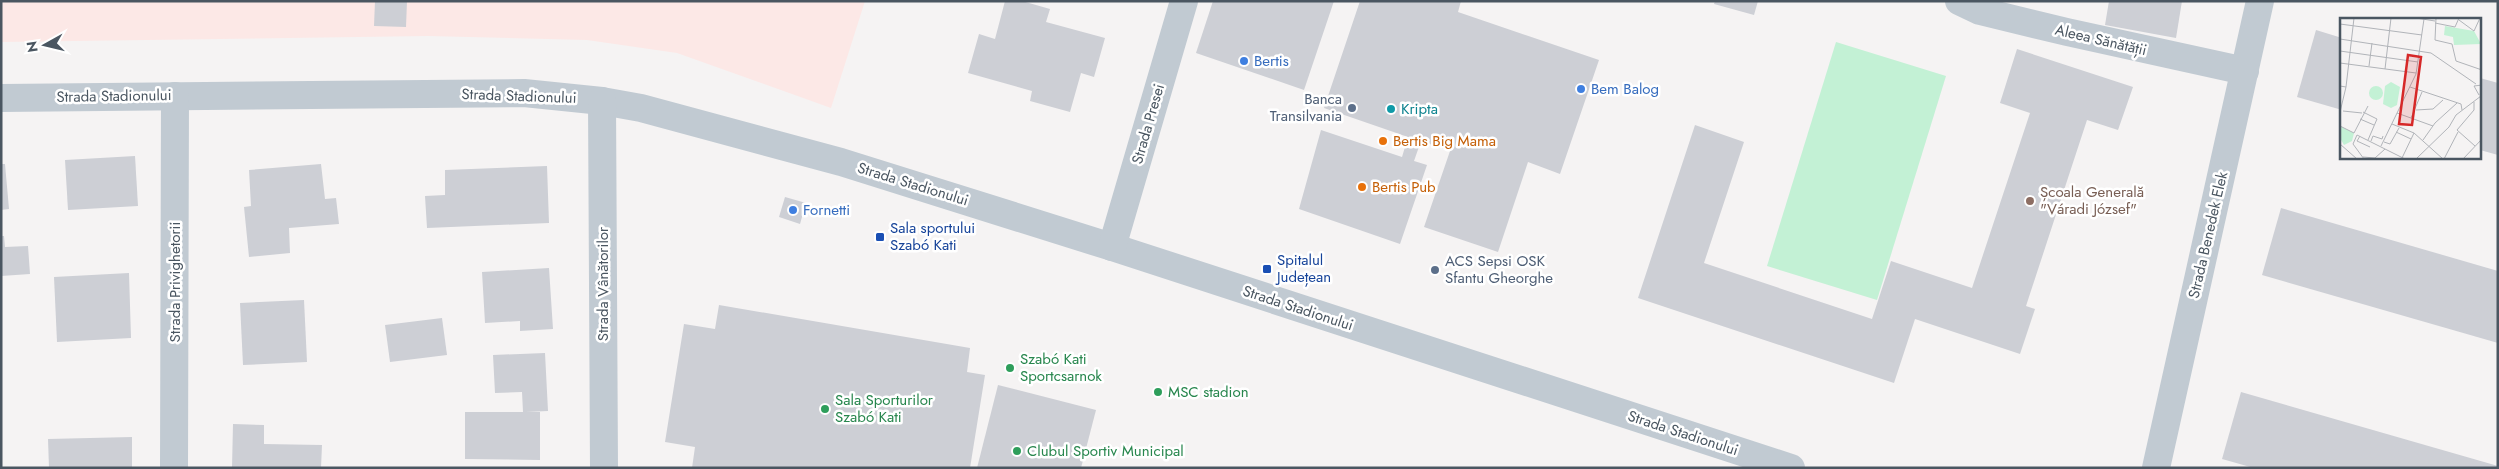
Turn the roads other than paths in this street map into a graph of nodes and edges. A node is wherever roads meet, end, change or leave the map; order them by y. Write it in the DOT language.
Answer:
graph roads {
  1 [pos="1184,1"];
  2 [pos="1959,1"];
  3 [pos="2260,1"];
  4 [pos="2245,71"];
  5 [pos="175,96"];
  6 [pos="1,98"];
  7 [pos="602,101"];
  8 [pos="1112,247"];
  9 [pos="174,468"];
  10 [pos="604,468"];
  11 [pos="1791,468"];
  12 [pos="2156,468"];
  1 -- 8 [label="street, Strada Presei"];
  2 -- 4 [label="street, Aleea Sănătății"];
  3 -- 4 [label="street, Strada Benedek Elek"];
  4 -- 12 [label="street, Strada Benedek Elek"];
  5 -- 6 [label="street, Strada Stadionului"];
  5 -- 7 [label="street, Strada Stadionului"];
  5 -- 9 [label="street, Strada Privighetorii"];
  7 -- 8 [label="street, Strada Stadionului"];
  7 -- 10 [label="street, Strada Vânătorilor"];
  8 -- 11 [label="street, Strada Stadionului"];
}
